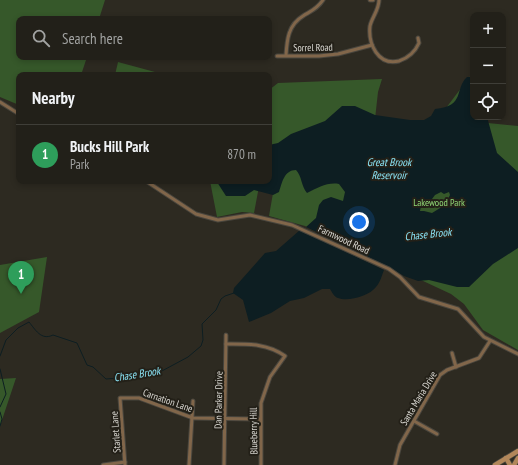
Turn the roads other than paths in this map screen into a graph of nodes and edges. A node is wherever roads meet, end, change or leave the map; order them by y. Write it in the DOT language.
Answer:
graph roads {
  1 [pos="322,0"];
  2 [pos="370,0"];
  3 [pos="374,0"];
  4 [pos="379,0"];
  5 [pos="418,38"];
  6 [pos="372,45"];
  7 [pos="286,55"];
  8 [pos="276,56"];
  9 [pos="0,102"];
  10 [pos="16,112"];
  11 [pos="151,184"];
  12 [pos="226,335"];
  13 [pos="490,341"];
  14 [pos="226,344"];
  15 [pos="452,353"];
  16 [pos="518,354"];
  17 [pos="456,367"];
  18 [pos="120,398"];
  19 [pos="193,401"];
  20 [pos="193,418"];
  21 [pos="226,419"];
  22 [pos="260,419"];
  23 [pos="414,421"];
  24 [pos="437,434"];
  25 [pos="518,450"];
  26 [pos="506,458"];
  27 [pos="518,458"];
  28 [pos="125,464"];
  29 [pos="103,465"];
  30 [pos="189,465"];
  31 [pos="224,465"];
  32 [pos="261,465"];
  33 [pos="395,465"];
  34 [pos="495,465"];
  35 [pos="510,465"];
  36 [pos="514,465"];
  1 -- 7 [label="street"];
  2 -- 3 [label="street"];
  4 -- 6 [label="street"];
  5 -- 6 [label="street"];
  6 -- 7 [label="street, Sorrel Road"];
  7 -- 8 [label="street, Sorrel Road"];
  9 -- 10 [label="street"];
  11 -- 13 [label="street, Farmwood Road"];
  12 -- 14 [label="street, Dan Parker Drive"];
  13 -- 16 [label="street, Farmwood Road"];
  13 -- 17 [label="street, Santa Maria Drive"];
  14 -- 21 [label="street, Dan Parker Drive"];
  14 -- 22 [label="street, Blueberry Hill"];
  15 -- 17 [label="street"];
  17 -- 23 [label="street, Santa Maria Drive"];
  18 -- 20 [label="street, Carnation Lane"];
  18 -- 28 [label="street, Starlet Lane"];
  19 -- 20 [label="street"];
  20 -- 21 [label="street, Carnation Lane"];
  20 -- 30 [label="street"];
  21 -- 22 [label="street, Carnation Lane"];
  21 -- 31 [label="street, Dan Parker Drive"];
  22 -- 32 [label="street, Blueberry Hill"];
  23 -- 24 [label="street"];
  23 -- 33 [label="street, Santa Maria Drive"];
  25 -- 26 [label="main road"];
  26 -- 34 [label="main road"];
  26 -- 35 [label="main road"];
  27 -- 36 [label="main road"];
  28 -- 29 [label="street"];
}
